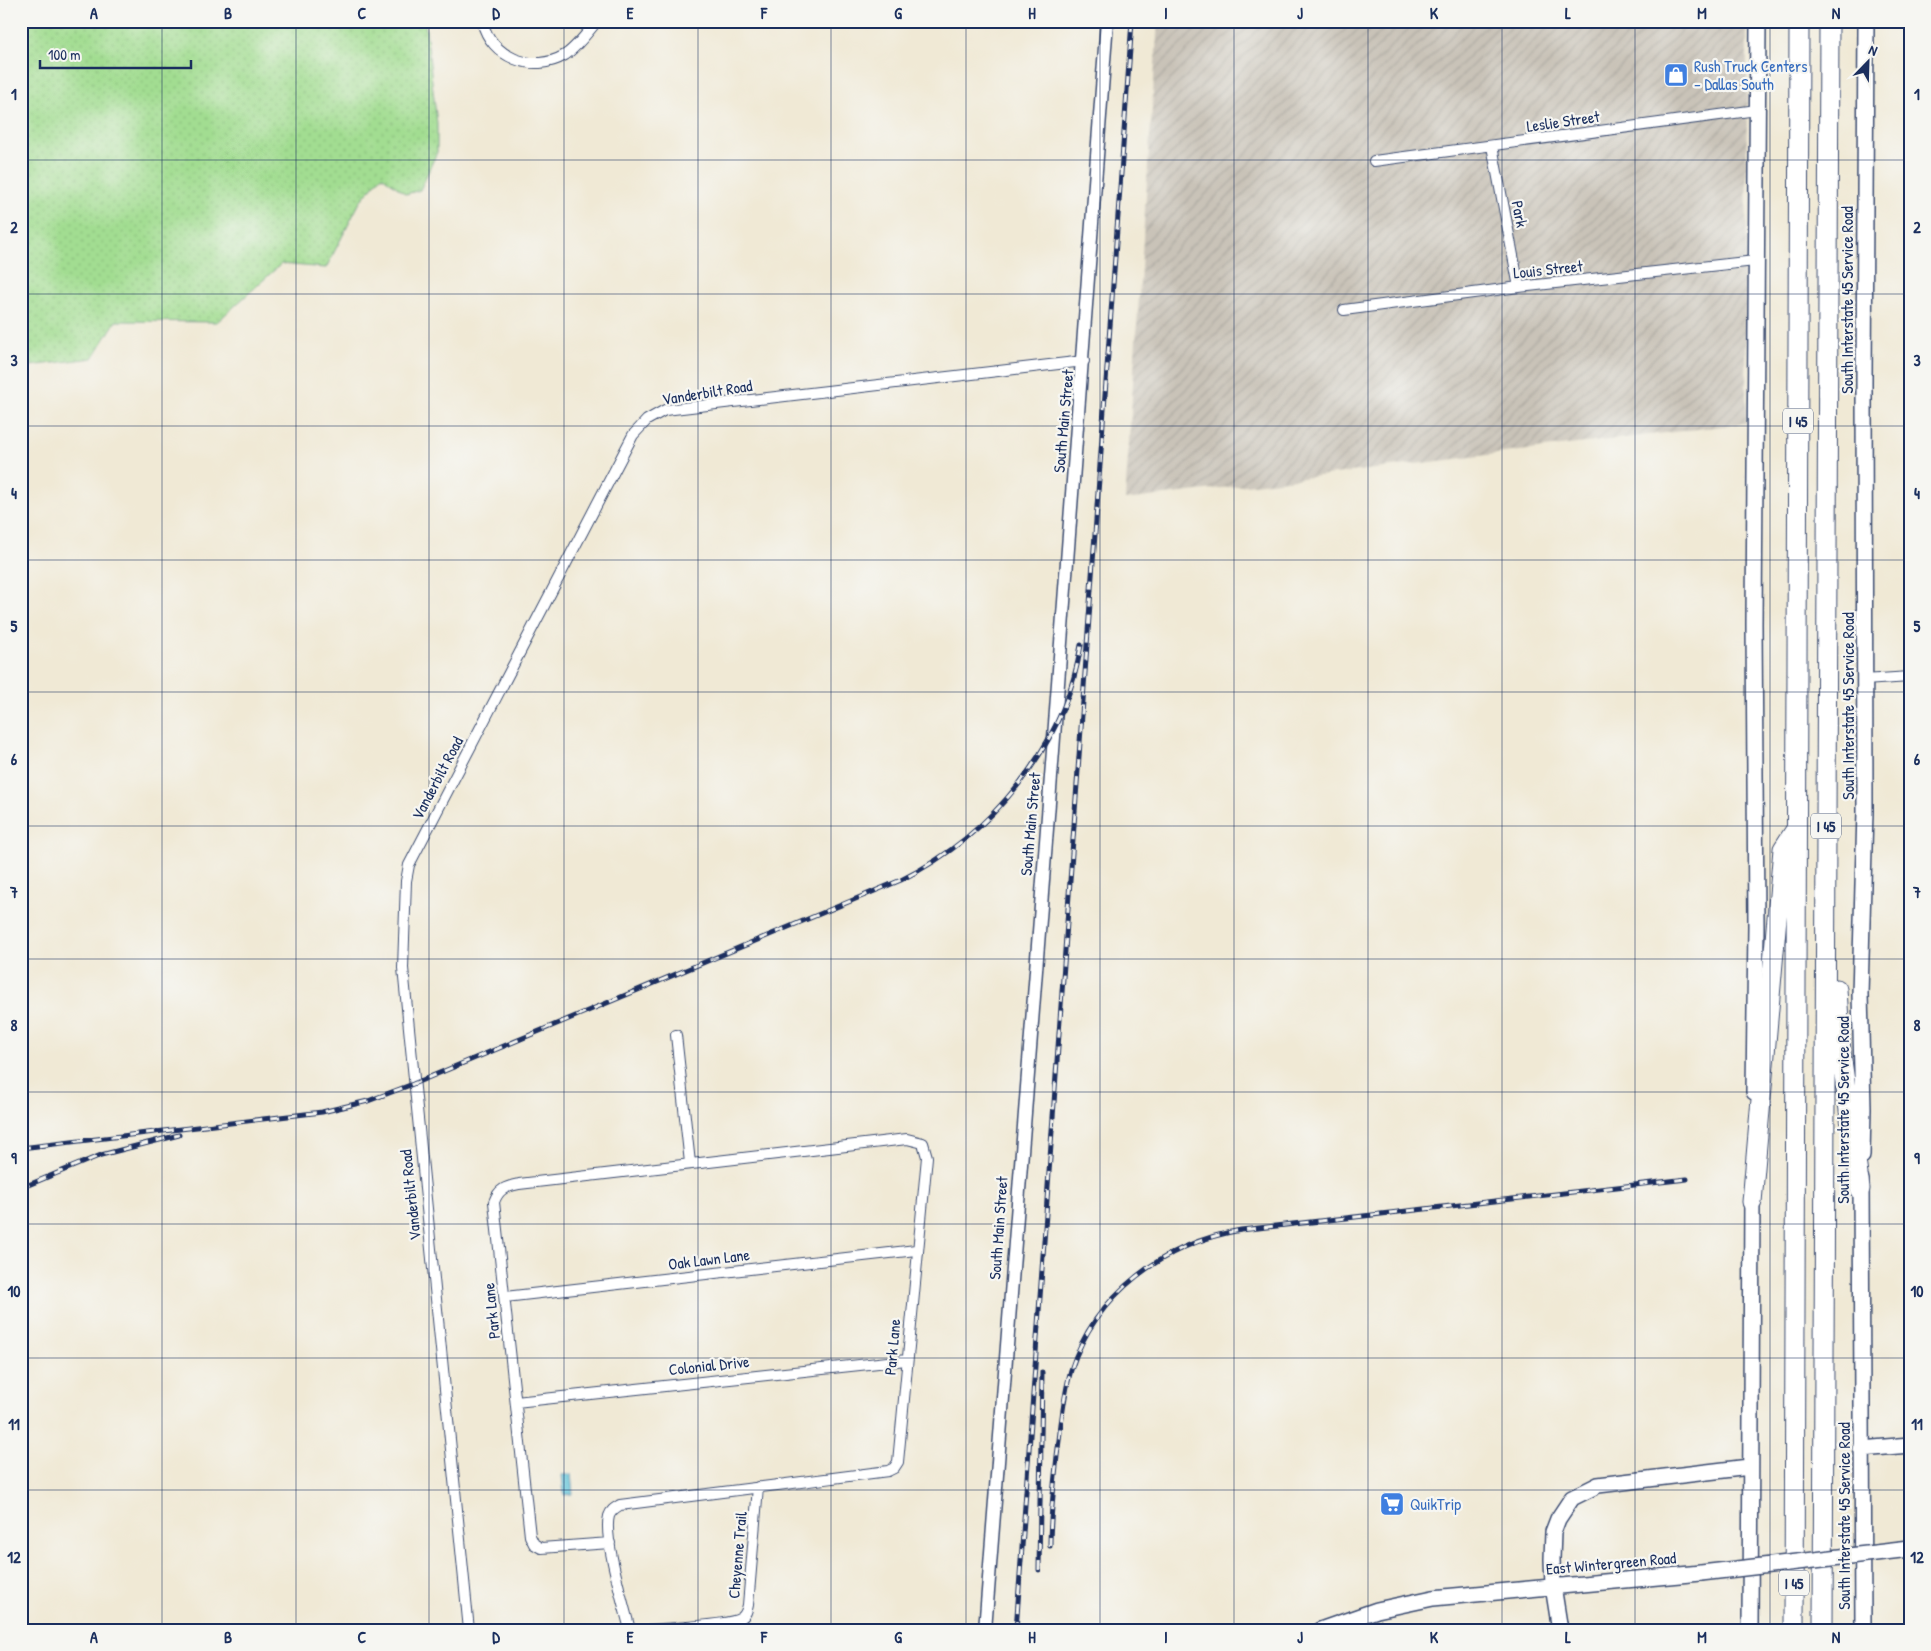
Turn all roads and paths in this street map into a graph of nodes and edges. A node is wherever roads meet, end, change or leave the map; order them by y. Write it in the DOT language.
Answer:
graph roads {
  1 [pos="482,21"];
  2 [pos="597,21"];
  3 [pos="1107,21"];
  4 [pos="1758,21"];
  5 [pos="1799,21"];
  6 [pos="1829,21"];
  7 [pos="1866,21"];
  8 [pos="1756,110"];
  9 [pos="1492,146"];
  10 [pos="1374,161"];
  11 [pos="1755,261"];
  12 [pos="1519,287"];
  13 [pos="1344,310"];
  14 [pos="1084,361"];
  15 [pos="1910,677"];
  16 [pos="1864,680"];
  17 [pos="1796,828"];
  18 [pos="1826,896"];
  19 [pos="676,1035"];
  20 [pos="690,1163"];
  21 [pos="1860,1189"];
  22 [pos="1752,1202"];
  23 [pos="916,1250"];
  24 [pos="505,1298"];
  25 [pos="906,1360"];
  26 [pos="516,1402"];
  27 [pos="1910,1445"];
  28 [pos="1861,1449"];
  29 [pos="1749,1467"];
  30 [pos="758,1487"];
  31 [pos="610,1543"];
  32 [pos="1910,1549"];
  33 [pos="1553,1586"];
  34 [pos="469,1630"];
  35 [pos="630,1630"];
  36 [pos="648,1630"];
  37 [pos="985,1630"];
  38 [pos="1320,1630"];
  39 [pos="1560,1630"];
  40 [pos="1750,1630"];
  41 [pos="1794,1630"];
  42 [pos="1824,1630"];
  43 [pos="1863,1630"];
  1 -- 2 [label="street"];
  3 -- 14 [label="street, South Main Street"];
  4 -- 8 [label="main road"];
  5 -- 17 [label="highway, I 45"];
  6 -- 18 [label="highway, I 45"];
  7 -- 16 [label="main road, South Interstate 45 Service Road"];
  8 -- 9 [label="street, Leslie Street"];
  8 -- 11 [label="main road"];
  9 -- 10 [label="street, Leslie Street"];
  9 -- 12 [label="street, Park"];
  11 -- 12 [label="street, Louis Street"];
  11 -- 22 [label="main road"];
  12 -- 13 [label="street, Louis Street"];
  14 -- 34 [label="street, Vanderbilt Road"];
  14 -- 37 [label="street, South Main Street"];
  15 -- 16 [label="street"];
  16 -- 21 [label="main road, South Interstate 45 Service Road"];
  17 -- 22 [label="highway"];
  17 -- 41 [label="highway, I 45"];
  18 -- 21 [label="highway"];
  18 -- 42 [label="highway, I 45"];
  19 -- 20 [label="street"];
  20 -- 23 [label="street, Park Lane"];
  20 -- 24 [label="street, Park Lane"];
  21 -- 28 [label="main road, South Interstate 45 Service Road"];
  22 -- 29 [label="main road"];
  23 -- 24 [label="street, Oak Lawn Lane"];
  23 -- 25 [label="street, Park Lane"];
  24 -- 26 [label="street, Park Lane"];
  25 -- 26 [label="street, Colonial Drive"];
  25 -- 30 [label="street, Park Lane"];
  26 -- 31 [label="street, Park Lane"];
  27 -- 28 [label="main road"];
  28 -- 43 [label="main road, South Interstate 45 Service Road"];
  29 -- 33 [label="main road"];
  29 -- 40 [label="main road"];
  30 -- 31 [label="street, Park Lane"];
  30 -- 36 [label="street, Cheyenne Trail"];
  31 -- 35 [label="street, Park Lane"];
  32 -- 33 [label="main road, East Wintergreen Road, bridge"];
  33 -- 38 [label="main road, East Wintergreen Road"];
  33 -- 39 [label="main road"];
}
